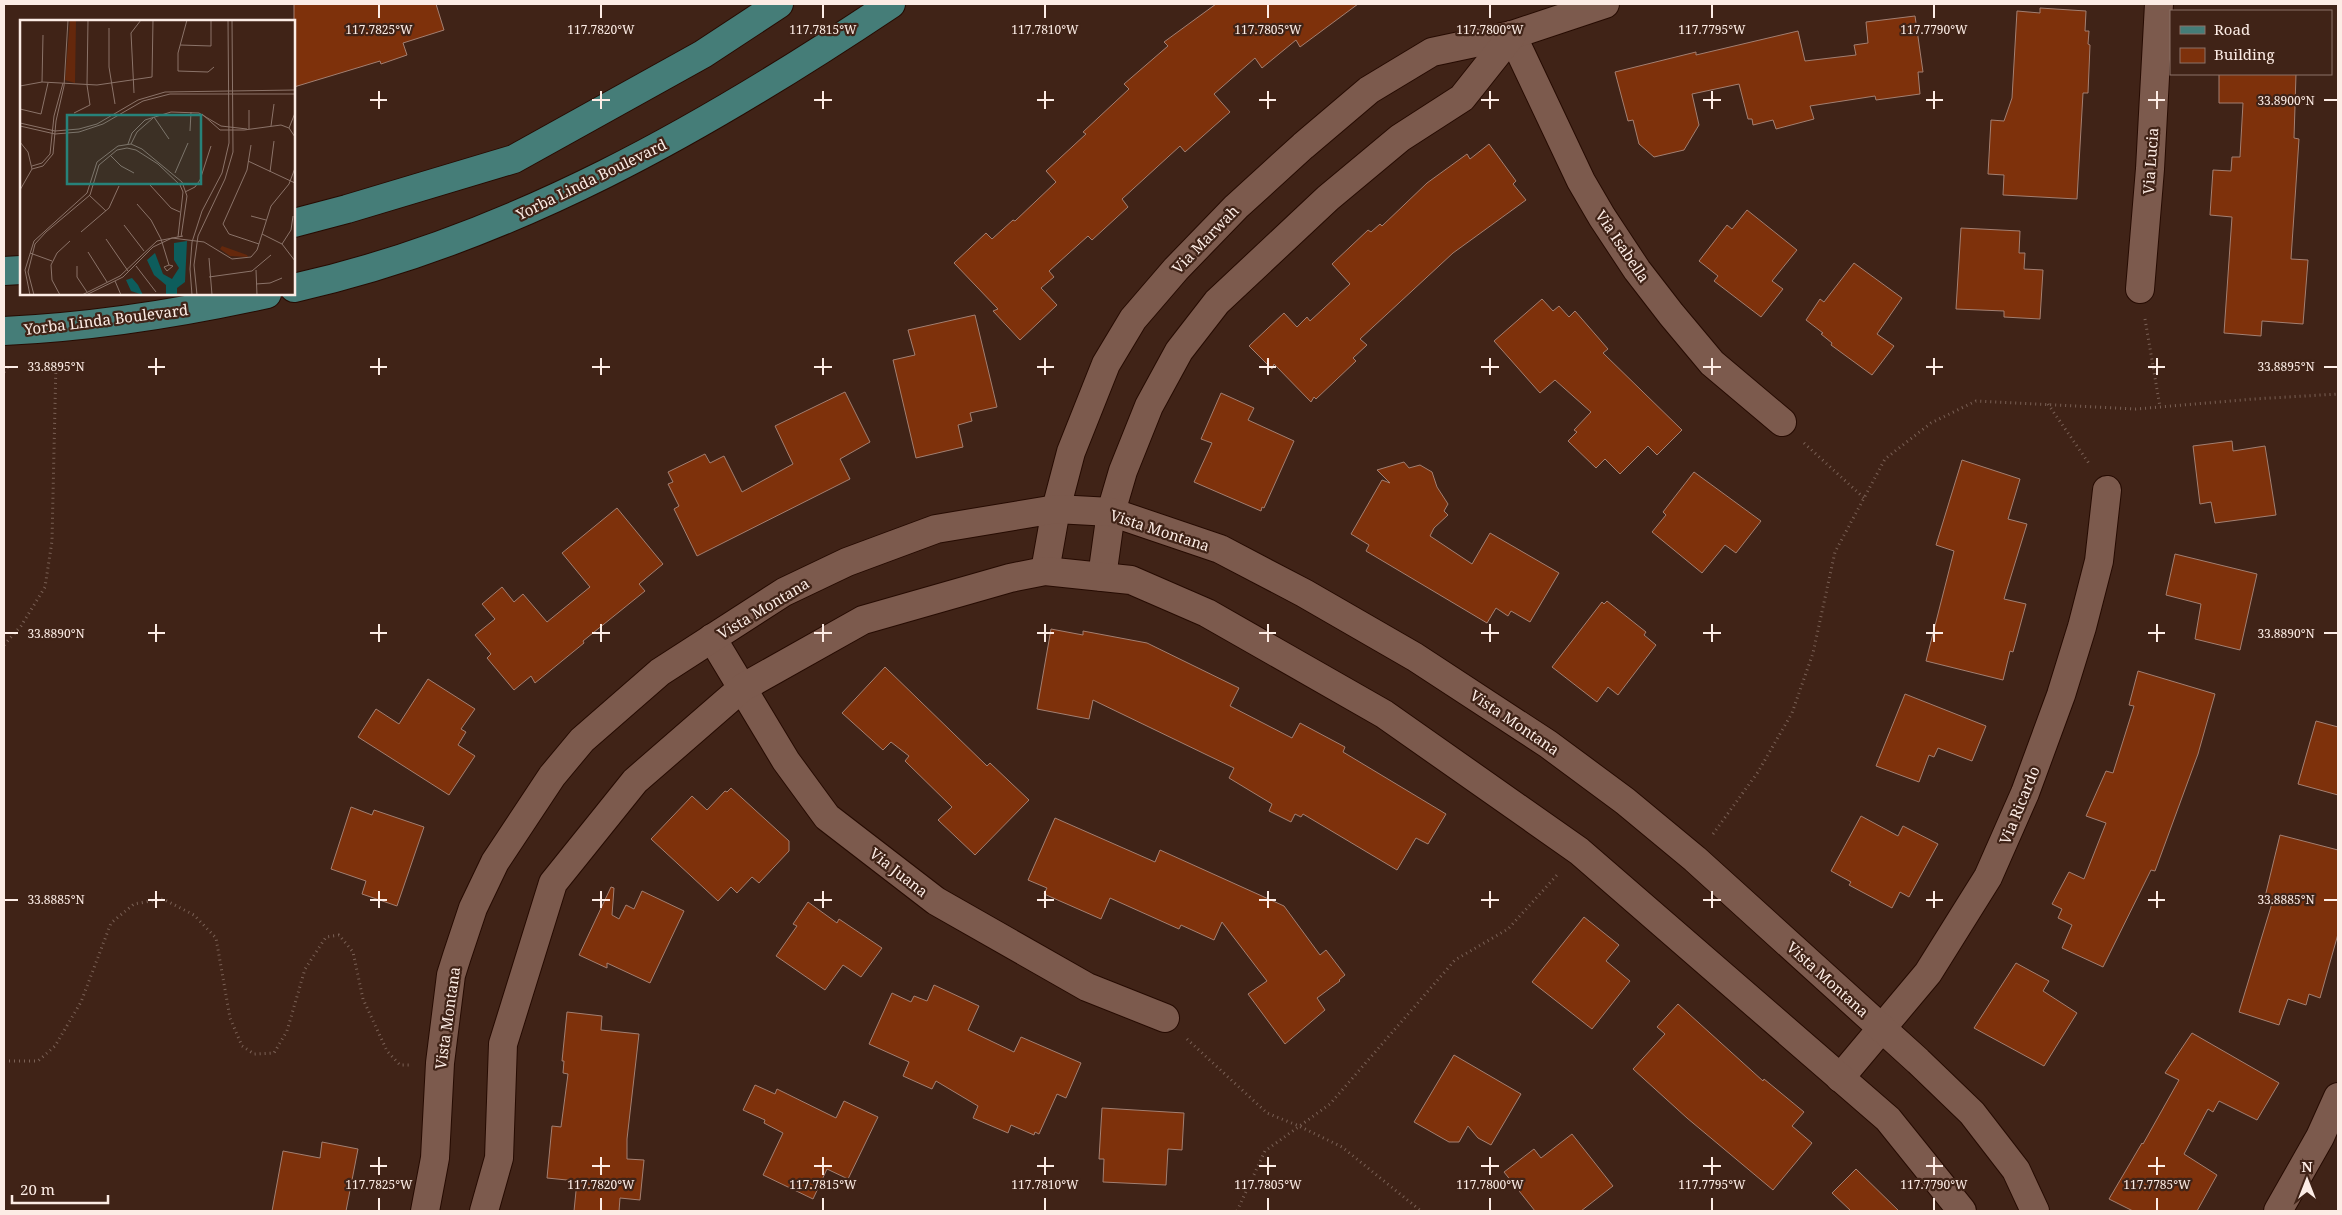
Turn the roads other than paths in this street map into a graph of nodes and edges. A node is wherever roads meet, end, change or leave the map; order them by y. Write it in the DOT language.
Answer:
graph roads {
  1 [pos="779,4"];
  2 [pos="892,4"];
  3 [pos="1605,4"];
  4 [pos="2159,4"];
  5 [pos="1512,35"];
  6 [pos="295,223"];
  7 [pos="20,270"];
  8 [pos="4,271"];
  9 [pos="295,288"];
  10 [pos="2140,289"];
  11 [pos="262,295"];
  12 [pos="4,330"];
  13 [pos="1782,422"];
  14 [pos="2107,490"];
  15 [pos="1056,510"];
  16 [pos="1111,512"];
  17 [pos="1045,571"];
  18 [pos="1102,577"];
  19 [pos="712,638"];
  20 [pos="742,688"];
  21 [pos="1165,1018"];
  22 [pos="1883,1029"];
  23 [pos="1840,1078"];
  24 [pos="2338,1097"];
  25 [pos="425,1211"];
  26 [pos="484,1211"];
  27 [pos="1962,1211"];
  28 [pos="2035,1211"];
  29 [pos="2278,1211"];
  1 -- 6 [label="main road"];
  2 -- 9 [label="main road, Yorba Linda Boulevard"];
  3 -- 5 [label="street, Via Marwah"];
  4 -- 10 [label="street, Via Lucia"];
  5 -- 13 [label="street, Via Isabella"];
  5 -- 15 [label="street, Via Marwah"];
  5 -- 16 [label="street"];
  7 -- 8 [label="main road"];
  11 -- 12 [label="main road, Yorba Linda Boulevard"];
  14 -- 22 [label="street, Via Ricardo"];
  15 -- 16 [label="street, Vista Montana"];
  15 -- 17 [label="street, Via Marwah"];
  15 -- 19 [label="street, Vista Montana"];
  16 -- 18 [label="street"];
  16 -- 22 [label="street, Vista Montana"];
  17 -- 18 [label="street"];
  17 -- 20 [label="street"];
  18 -- 23 [label="street"];
  19 -- 20 [label="street, Via Juana"];
  19 -- 25 [label="street, Vista Montana"];
  20 -- 21 [label="street, Via Juana"];
  20 -- 26 [label="street"];
  22 -- 23 [label="street, Via Ricardo"];
  22 -- 28 [label="street, Vista Montana"];
  23 -- 27 [label="street"];
  24 -- 29 [label="street"];
}
